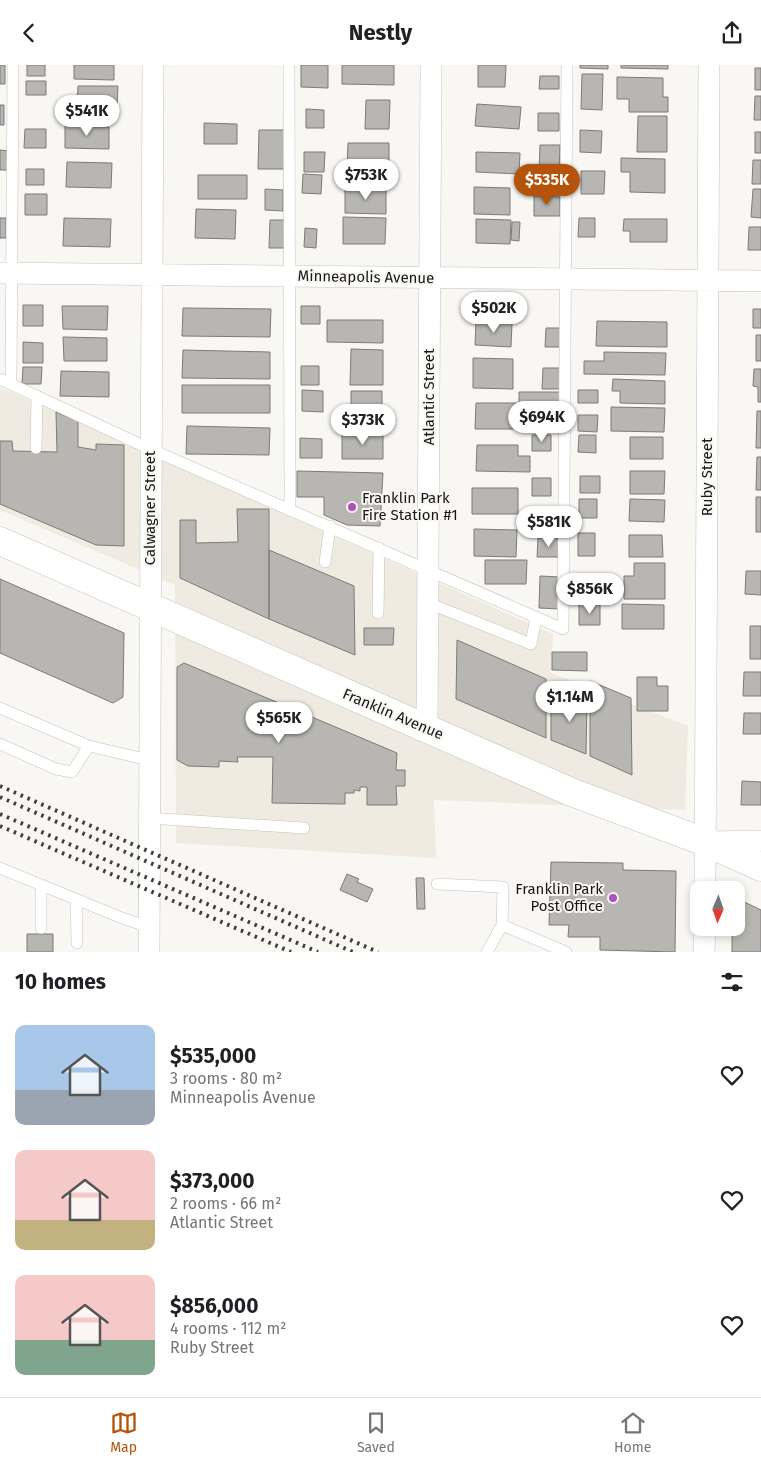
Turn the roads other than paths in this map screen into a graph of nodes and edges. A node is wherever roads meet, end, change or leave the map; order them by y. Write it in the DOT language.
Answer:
graph roads {
  1 [pos="13,65"];
  2 [pos="153,65"];
  3 [pos="289,65"];
  4 [pos="431,65"];
  5 [pos="568,65"];
  6 [pos="709,65"];
  7 [pos="6,273"];
  8 [pos="151,275"];
  9 [pos="289,276"];
  10 [pos="430,278"];
  11 [pos="567,279"];
  12 [pos="708,281"];
  13 [pos="761,281"];
  14 [pos="0,379"];
  15 [pos="11,384"];
  16 [pos="37,395"];
  17 [pos="36,448"];
  18 [pos="150,449"];
  19 [pos="290,509"];
  20 [pos="330,526"];
  21 [pos="0,541"];
  22 [pos="380,548"];
  23 [pos="325,562"];
  24 [pos="428,569"];
  25 [pos="428,603"];
  26 [pos="149,608"];
  27 [pos="378,613"];
  28 [pos="536,617"];
  29 [pos="0,708"];
  30 [pos="427,729"];
  31 [pos="0,744"];
  32 [pos="89,746"];
  33 [pos="149,760"];
  34 [pos="149,818"];
  35 [pos="304,828"];
  36 [pos="761,841"];
  37 [pos="704,842"];
  38 [pos="761,867"];
  39 [pos="0,868"];
  40 [pos="704,881"];
  41 [pos="437,884"];
  42 [pos="41,885"];
  43 [pos="76,900"];
  44 [pos="502,925"];
  45 [pos="149,927"];
  46 [pos="41,928"];
  47 [pos="704,936"];
  48 [pos="77,943"];
  49 [pos="149,952"];
  50 [pos="487,952"];
  51 [pos="566,952"];
  52 [pos="704,952"];
  1 -- 7 [label="lane"];
  2 -- 8 [label="street, Calwagner Street"];
  3 -- 9 [label="lane"];
  4 -- 10 [label="street, Atlantic Street"];
  5 -- 11 [label="lane"];
  6 -- 12 [label="street, Ruby Street"];
  7 -- 8 [label="street, Minneapolis Avenue"];
  7 -- 15 [label="lane"];
  8 -- 9 [label="street, Minneapolis Avenue"];
  8 -- 18 [label="street, Calwagner Street"];
  9 -- 10 [label="street, Minneapolis Avenue"];
  9 -- 19 [label="lane"];
  10 -- 11 [label="street, Minneapolis Avenue"];
  10 -- 24 [label="street, Atlantic Street"];
  11 -- 12 [label="street, Minneapolis Avenue"];
  11 -- 28 [label="lane"];
  12 -- 13 [label="street, Minneapolis Avenue"];
  12 -- 37 [label="street, Ruby Street"];
  14 -- 15 [label="lane"];
  15 -- 16 [label="lane"];
  16 -- 17 [label="lane"];
  16 -- 18 [label="lane"];
  18 -- 19 [label="lane"];
  18 -- 26 [label="street, Calwagner Street"];
  19 -- 20 [label="lane"];
  20 -- 22 [label="lane"];
  20 -- 23 [label="lane"];
  21 -- 26 [label="main road, Franklin Avenue"];
  22 -- 24 [label="lane"];
  22 -- 27 [label="lane"];
  24 -- 25 [label="street, Atlantic Street"];
  24 -- 28 [label="lane"];
  25 -- 28 [label="lane"];
  25 -- 30 [label="street, Atlantic Street"];
  26 -- 30 [label="main road, Franklin Avenue"];
  26 -- 33 [label="street, Calwagner Street"];
  29 -- 32 [label="lane"];
  30 -- 37 [label="main road, Franklin Avenue"];
  31 -- 32 [label="lane"];
  32 -- 33 [label="lane"];
  33 -- 34 [label="street, Calwagner Street"];
  34 -- 35 [label="lane"];
  34 -- 45 [label="street, Calwagner Street"];
  36 -- 37 [label="street"];
  37 -- 38 [label="main road, Franklin Avenue"];
  37 -- 40 [label="street, Ruby Street"];
  39 -- 42 [label="lane"];
  41 -- 44 [label="lane"];
  42 -- 43 [label="lane"];
  42 -- 46 [label="lane"];
  43 -- 45 [label="lane"];
  43 -- 48 [label="lane"];
  44 -- 50 [label="lane"];
  44 -- 51 [label="lane"];
  45 -- 49 [label="street, Calwagner Street"];
  47 -- 52 [label="street"];
}
